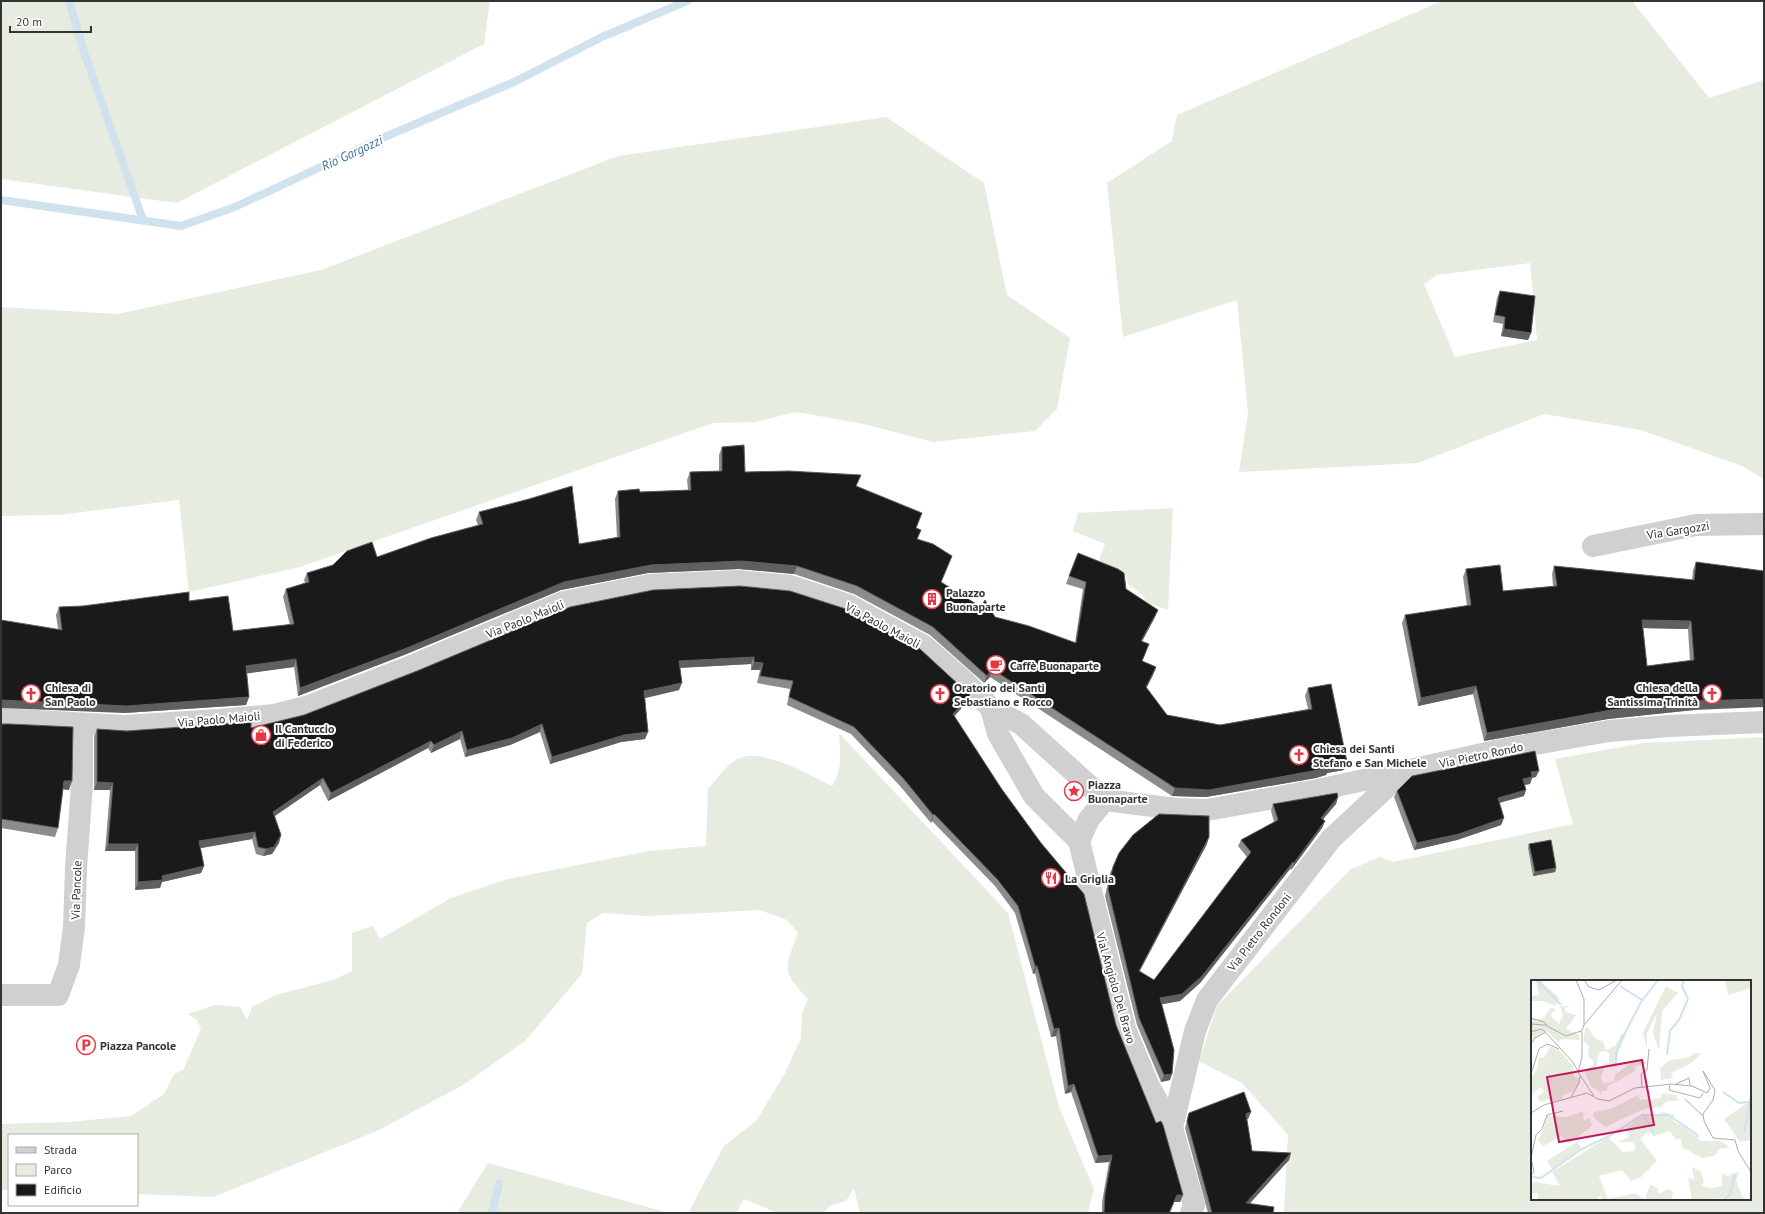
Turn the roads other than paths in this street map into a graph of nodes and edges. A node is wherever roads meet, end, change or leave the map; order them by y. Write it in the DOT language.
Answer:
graph roads {
  1 [pos="1764,524"];
  2 [pos="1593,546"];
  3 [pos="991,708"];
  4 [pos="1,720"];
  5 [pos="1764,722"];
  6 [pos="82,725"];
  7 [pos="1405,770"];
  8 [pos="1105,800"];
  9 [pos="1079,841"];
  10 [pos="1,995"];
  11 [pos="1172,1128"];
  12 [pos="1194,1210"];
  1 -- 2 [label="street, Via Gargozzi"];
  3 -- 6 [label="street, Via Paolo Maioli"];
  3 -- 8 [label="street"];
  3 -- 9 [label="street"];
  4 -- 6 [label="street, Via Paolo Maioli"];
  5 -- 7 [label="street, Via Pietro Rondo"];
  6 -- 10 [label="street, Via Pancole"];
  7 -- 8 [label="street, Via Pietro Rondo"];
  7 -- 11 [label="street, Via Pietro Rondoni"];
  8 -- 9 [label="street"];
  9 -- 11 [label="street, Vial Angiolo Del Bravo"];
  11 -- 12 [label="street, Vial Angiolo Del Bravo"];
}
